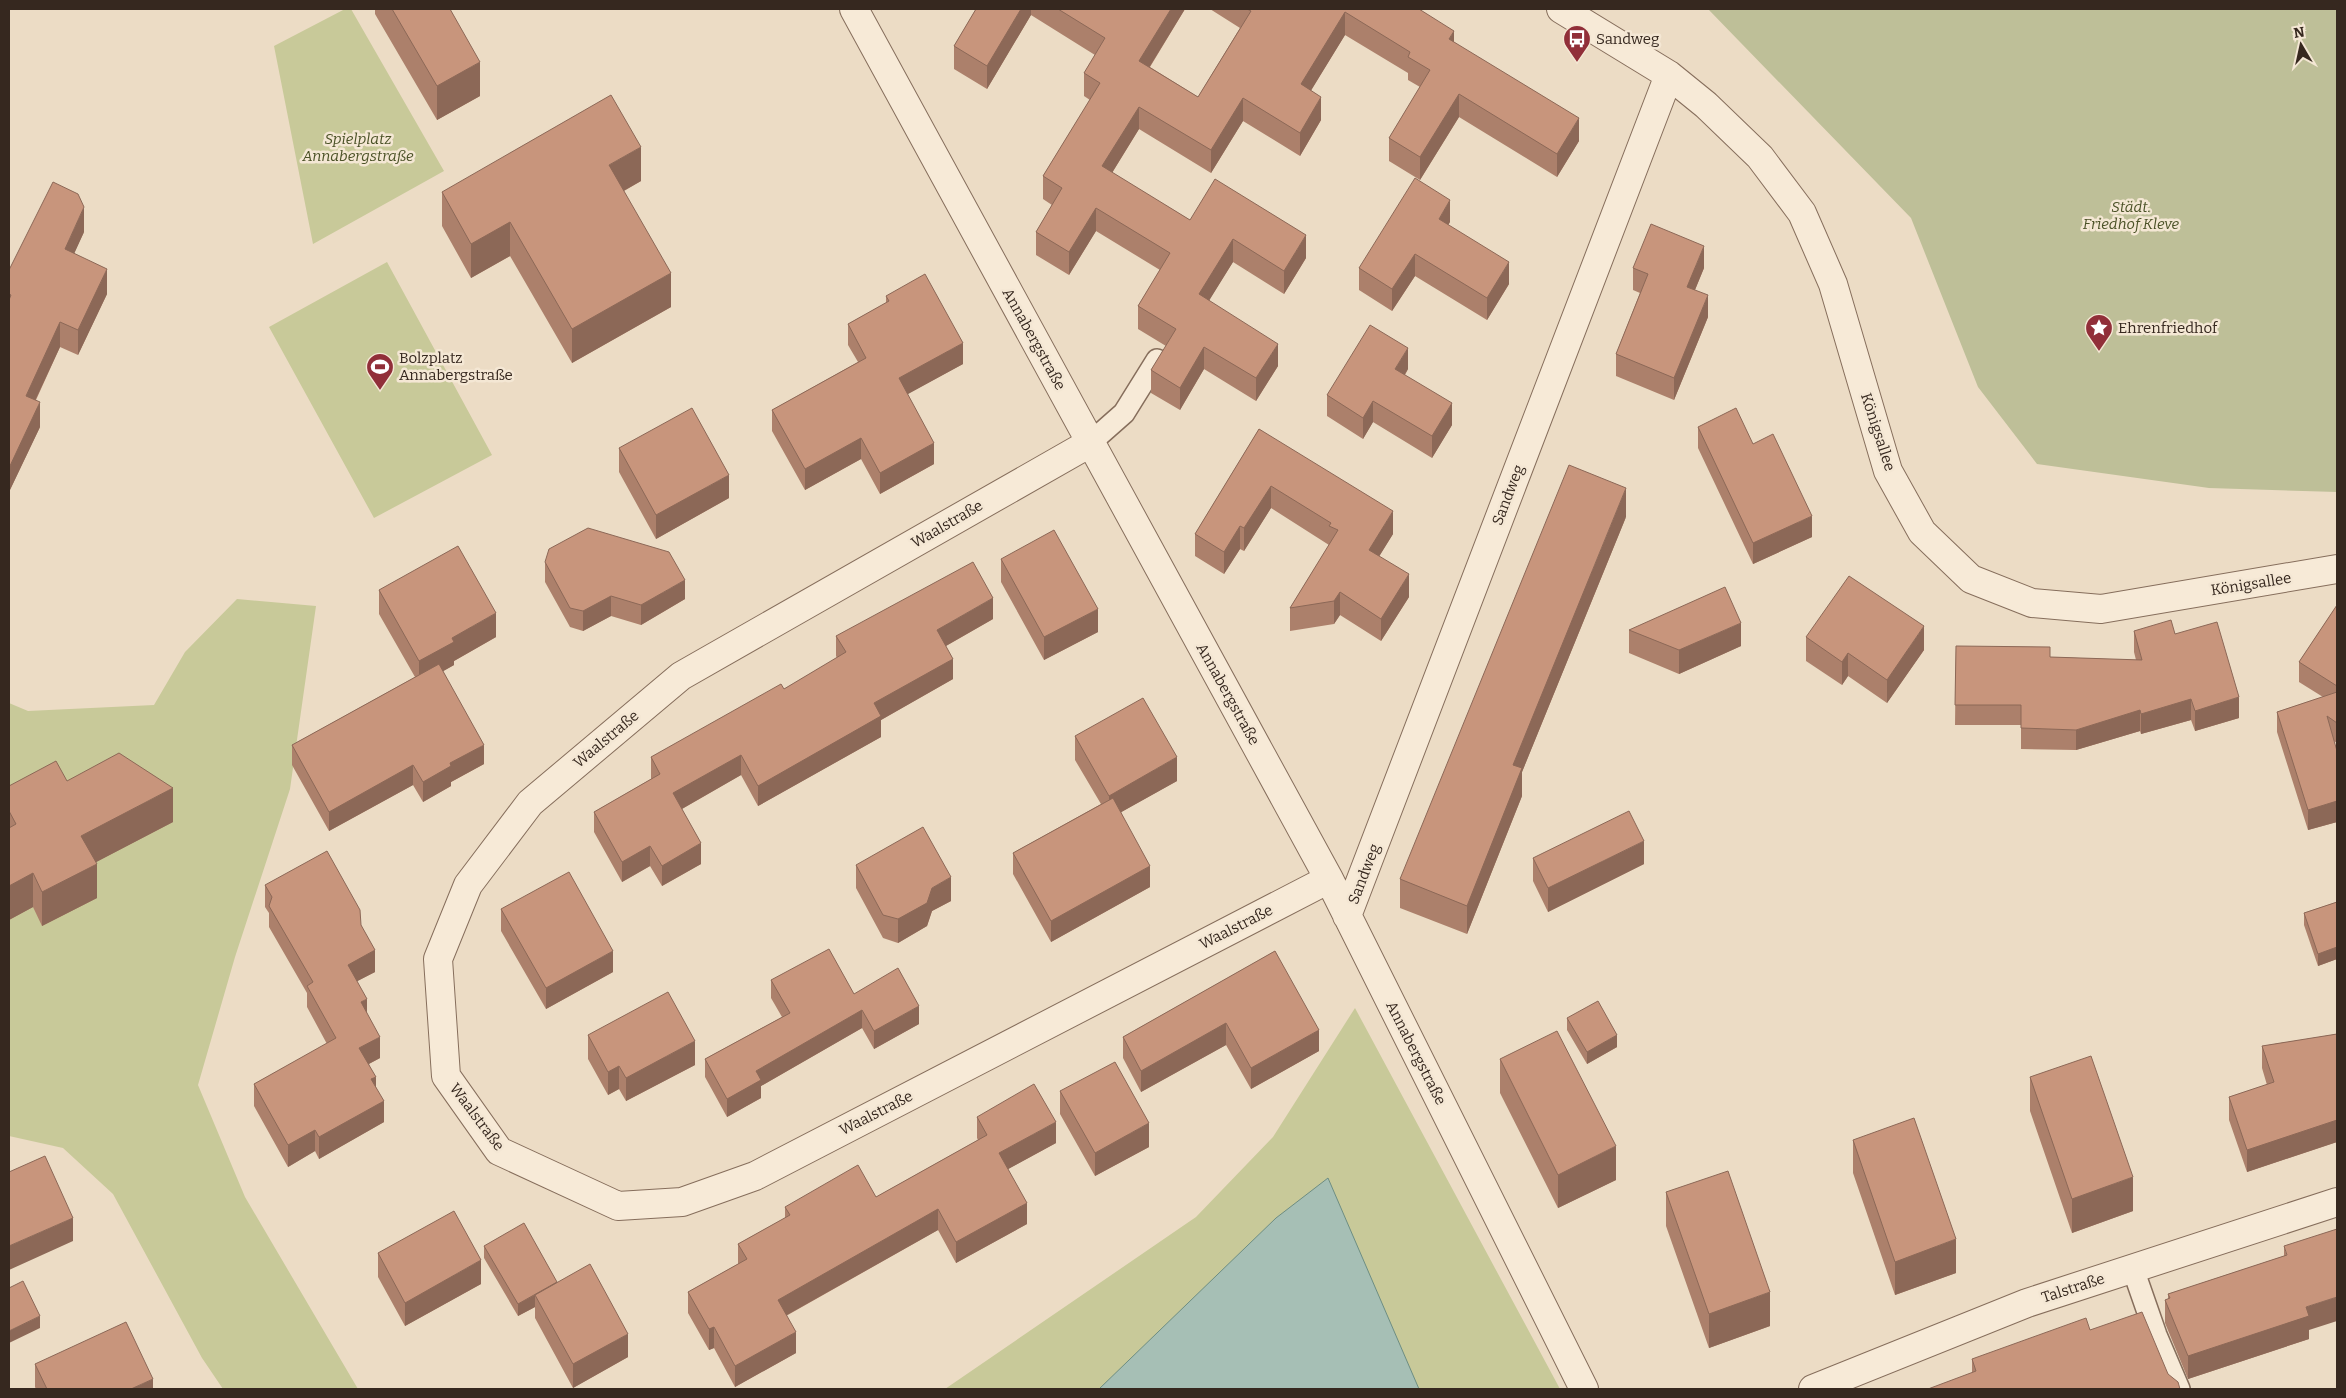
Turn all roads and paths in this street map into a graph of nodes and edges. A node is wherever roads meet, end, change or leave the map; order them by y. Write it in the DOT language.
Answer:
graph roads {
  1 [pos="854,9"];
  2 [pos="1561,9"];
  3 [pos="1669,75"];
  4 [pos="1157,360"];
  5 [pos="1090,443"];
  6 [pos="2337,569"];
  7 [pos="1329,880"];
  8 [pos="1347,916"];
  9 [pos="2337,1202"];
  10 [pos="2133,1269"];
  11 [pos="1584,1389"];
  12 [pos="1813,1389"];
  13 [pos="2179,1389"];
  1 -- 5 [label="street, Annabergstraße"];
  2 -- 3 [label="street, Königsallee"];
  3 -- 6 [label="street, Königsallee"];
  3 -- 8 [label="street, Sandweg"];
  4 -- 5 [label="lane"];
  5 -- 7 [label="street, Annabergstraße"];
  5 -- 7 [label="street, Waalstraße"];
  7 -- 8 [label="street, Annabergstraße"];
  8 -- 11 [label="street, Annabergstraße"];
  9 -- 10 [label="street, Talstraße"];
  10 -- 12 [label="street, Talstraße"];
  10 -- 13 [label="lane"];
}
